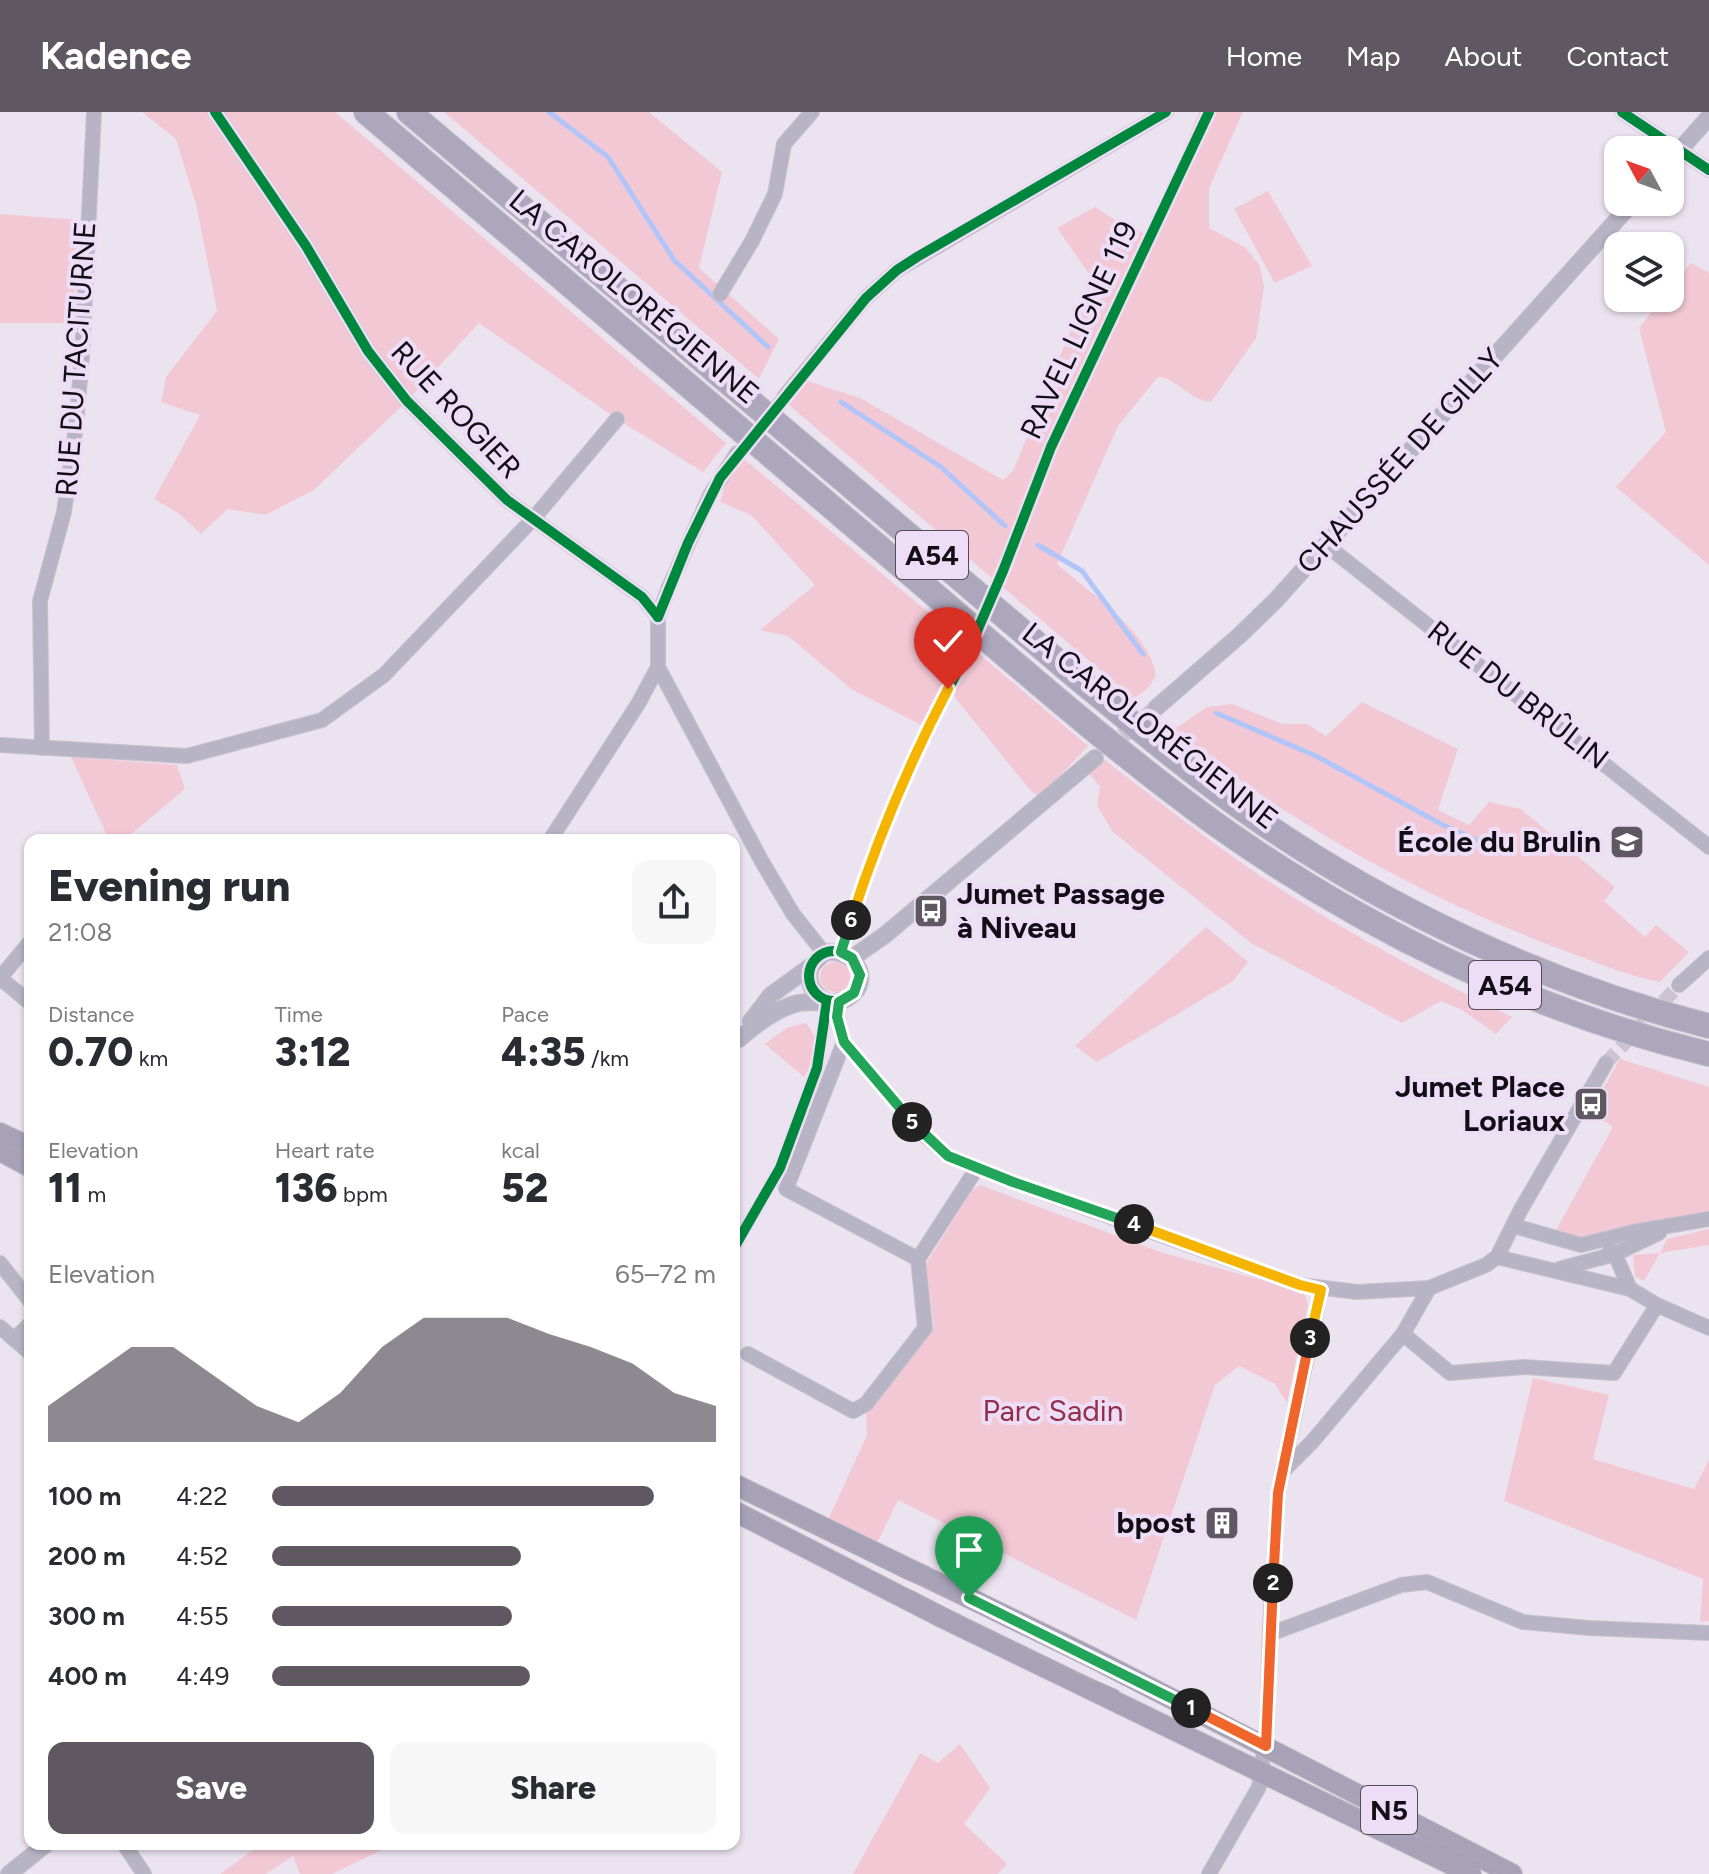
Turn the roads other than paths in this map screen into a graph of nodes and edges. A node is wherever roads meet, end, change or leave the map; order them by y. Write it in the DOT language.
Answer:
graph roads {
  1 [pos="94,112"];
  2 [pos="215,112"];
  3 [pos="366,112"];
  4 [pos="409,112"];
  5 [pos="812,112"];
  6 [pos="1166,112"];
  7 [pos="1622,112"];
  8 [pos="1709,117"];
  9 [pos="1652,136"];
  10 [pos="1684,145"];
  11 [pos="1684,159"];
  12 [pos="1709,170"];
  13 [pos="1620,216"];
  14 [pos="720,294"];
  15 [pos="784,397"];
  16 [pos="617,419"];
  17 [pos="737,453"];
  18 [pos="533,519"];
  19 [pos="1326,545"];
  20 [pos="658,617"];
  21 [pos="658,667"];
  22 [pos="1156,708"];
  23 [pos="0,745"];
  24 [pos="42,748"];
  25 [pos="1095,758"];
  26 [pos="554,834"];
  27 [pos="1709,847"];
  28 [pos="24,949"];
  29 [pos="824,953"];
  30 [pos="852,958"];
  31 [pos="1709,958"];
  32 [pos="811,966"];
  33 [pos="0,978"];
  34 [pos="1679,985"];
  35 [pos="24,998"];
  36 [pos="833,1001"];
  37 [pos="1704,1025"];
  38 [pos="740,1037"];
  39 [pos="740,1039"];
  40 [pos="1655,1041"];
  41 [pos="844,1042"];
  42 [pos="1709,1054"];
  43 [pos="1606,1063"];
  44 [pos="1709,1069"];
  45 [pos="0,1133"];
  46 [pos="24,1144"];
  47 [pos="0,1151"];
  48 [pos="24,1164"];
  49 [pos="977,1168"];
  50 [pos="1709,1219"];
  51 [pos="1678,1225"];
  52 [pos="1514,1226"];
  53 [pos="1599,1240"];
  54 [pos="1615,1254"];
  55 [pos="1497,1257"];
  56 [pos="918,1259"];
  57 [pos="0,1263"];
  58 [pos="1558,1270"];
  59 [pos="1429,1288"];
  60 [pos="1630,1289"];
  61 [pos="1321,1290"];
  62 [pos="24,1293"];
  63 [pos="1657,1305"];
  64 [pos="0,1327"];
  65 [pos="1709,1328"];
  66 [pos="24,1330"];
  67 [pos="1403,1334"];
  68 [pos="14,1339"];
  69 [pos="24,1348"];
  70 [pos="748,1354"];
  71 [pos="1282,1472"];
  72 [pos="740,1487"];
  73 [pos="740,1514"];
  74 [pos="1709,1633"];
  75 [pos="1270,1634"];
  76 [pos="1264,1757"];
  77 [pos="39,1850"];
  78 [pos="128,1850"];
  79 [pos="9,1874"];
  80 [pos="144,1874"];
  81 [pos="1209,1874"];
  82 [pos="1471,1874"];
  83 [pos="1512,1874"];
  1 -- 24 [label="street, RUE DU TACITURNE"];
  2 -- 18 [label="street, RUE ROGIER"];
  3 -- 40 [label="highway, LA CAROLORÉGIENNE / A54"];
  4 -- 37 [label="highway, LA CAROLORÉGIENNE / A54"];
  5 -- 14 [label="street"];
  6 -- 15 [label="street"];
  7 -- 9 [label="street"];
  8 -- 10 [label="street"];
  11 -- 12 [label="street"];
  13 -- 19 [label="street, CHAUSSÉE DE GILLY"];
  16 -- 18 [label="street"];
  17 -- 20 [label="street"];
  18 -- 20 [label="street, RUE ROGIER"];
  18 -- 24 [label="street"];
  19 -- 22 [label="street, CHAUSSÉE DE GILLY"];
  19 -- 27 [label="street, RUE DU BRÛLIN"];
  20 -- 21 [label="street"];
  21 -- 26 [label="street"];
  21 -- 29 [label="street"];
  23 -- 24 [label="street"];
  25 -- 30 [label="street"];
  28 -- 33 [label="street"];
  29 -- 30 [label="street"];
  29 -- 32 [label="street"];
  30 -- 36 [label="street"];
  31 -- 34 [label="street"];
  32 -- 36 [label="street"];
  32 -- 38 [label="street"];
  33 -- 35 [label="street"];
  36 -- 39 [label="street"];
  36 -- 41 [label="street"];
  40 -- 42 [label="highway, LA CAROLORÉGIENNE / A54"];
  40 -- 44 [label="highway"];
  41 -- 49 [label="street"];
  41 -- 56 [label="street"];
  43 -- 52 [label="street"];
  45 -- 46 [label="main road"];
  47 -- 48 [label="main road"];
  49 -- 56 [label="street"];
  49 -- 61 [label="street"];
  50 -- 51 [label="street"];
  51 -- 53 [label="street"];
  51 -- 54 [label="street"];
  52 -- 53 [label="street"];
  52 -- 55 [label="street"];
  53 -- 54 [label="street"];
  54 -- 58 [label="street"];
  54 -- 60 [label="street"];
  55 -- 58 [label="street"];
  55 -- 59 [label="street"];
  56 -- 70 [label="street"];
  57 -- 62 [label="street"];
  58 -- 60 [label="street"];
  59 -- 61 [label="street"];
  59 -- 67 [label="street"];
  60 -- 63 [label="street"];
  61 -- 71 [label="street"];
  63 -- 65 [label="street"];
  63 -- 67 [label="street"];
  64 -- 68 [label="street"];
  66 -- 68 [label="street"];
  67 -- 71 [label="street"];
  68 -- 69 [label="street"];
  71 -- 75 [label="street"];
  72 -- 76 [label="main road, N5"];
  73 -- 76 [label="main road, N5"];
  74 -- 75 [label="street"];
  75 -- 76 [label="street"];
  76 -- 81 [label="street"];
  76 -- 82 [label="main road, N5"];
  76 -- 83 [label="main road, N5"];
  77 -- 79 [label="street"];
  78 -- 80 [label="street"];
}
